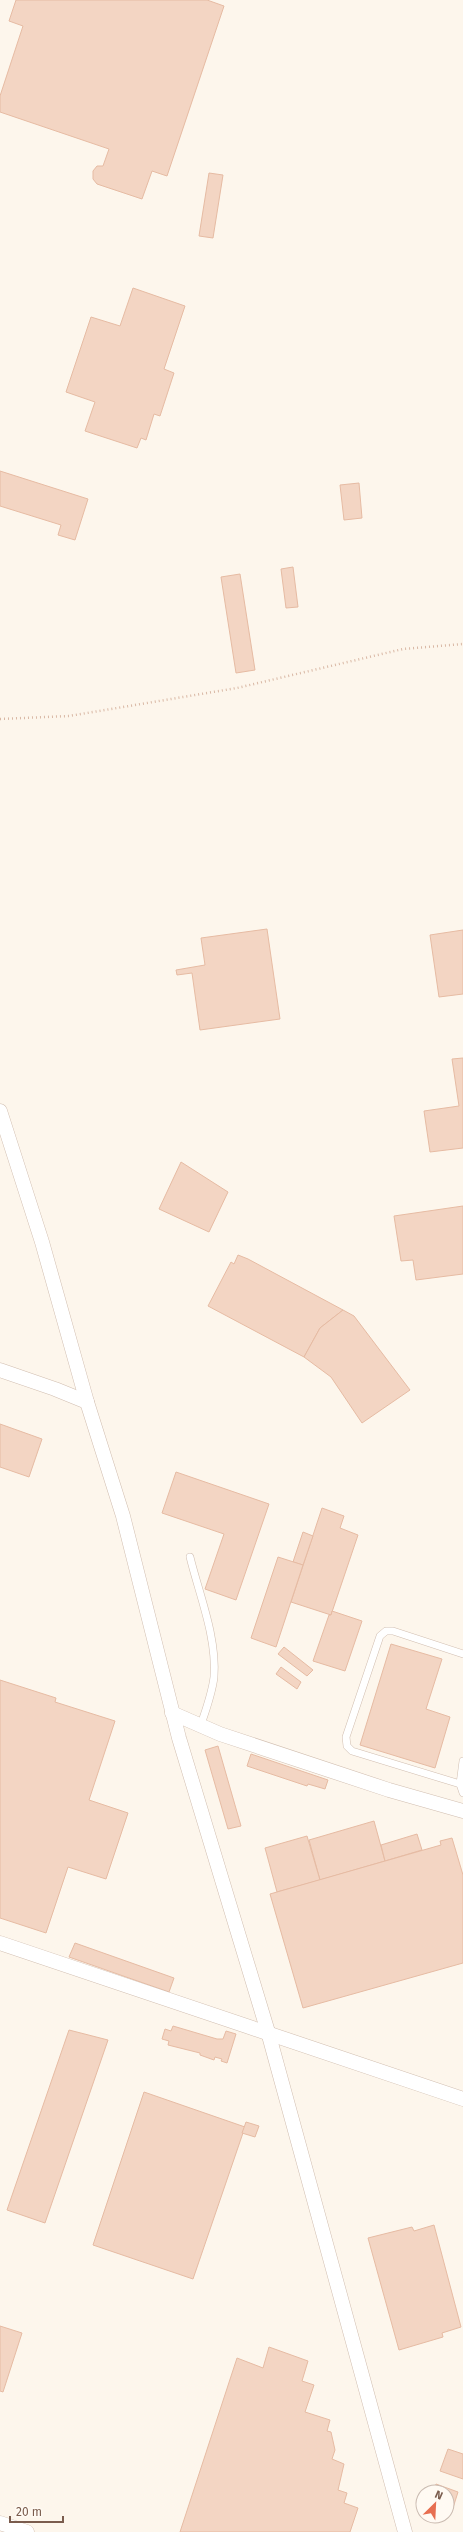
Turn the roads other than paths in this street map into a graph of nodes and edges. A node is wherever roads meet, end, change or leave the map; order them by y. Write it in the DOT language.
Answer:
graph roads {
  1 [pos="0,1111"];
  2 [pos="0,1370"];
  3 [pos="87,1402"];
  4 [pos="190,1557"];
  5 [pos="463,1654"];
  6 [pos="172,1713"];
  7 [pos="200,1727"];
  8 [pos="463,1761"];
  9 [pos="460,1784"];
  10 [pos="463,1793"];
  11 [pos="463,1811"];
  12 [pos="0,1943"];
  13 [pos="268,2032"];
  14 [pos="463,2099"];
  15 [pos="0,2523"];
  16 [pos="27,2532"];
  17 [pos="405,2532"];
  1 -- 3 [label="street"];
  2 -- 3 [label="street"];
  3 -- 6 [label="street"];
  4 -- 7 [label="lane"];
  5 -- 9 [label="lane"];
  6 -- 7 [label="street"];
  6 -- 13 [label="street"];
  7 -- 11 [label="street"];
  8 -- 9 [label="lane"];
  9 -- 10 [label="lane"];
  12 -- 13 [label="street"];
  13 -- 14 [label="street"];
  13 -- 17 [label="street"];
  15 -- 16 [label="street"];
}
